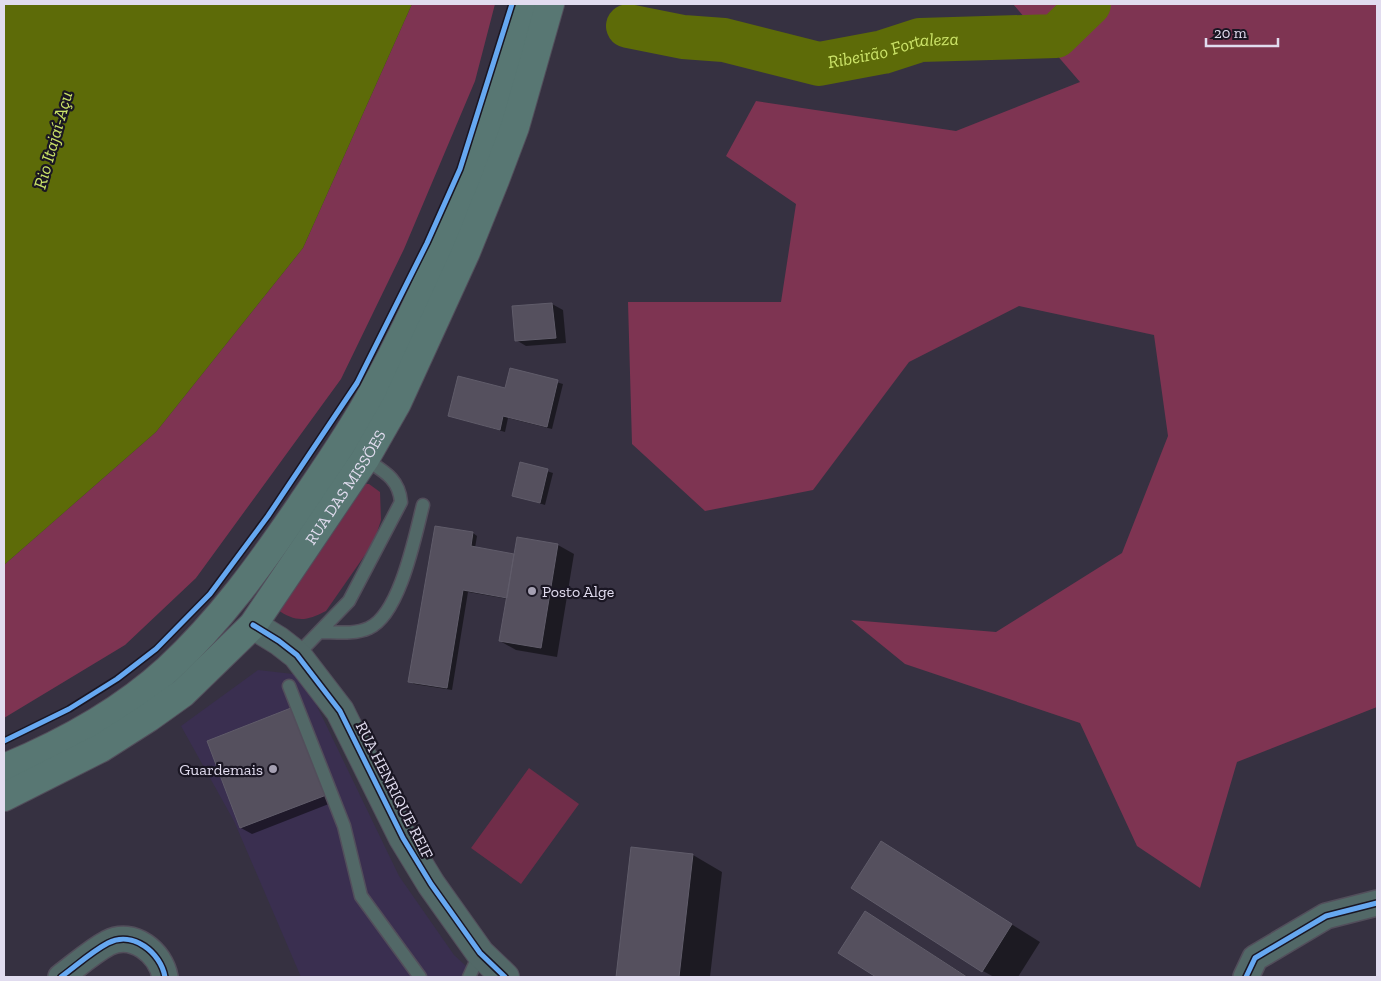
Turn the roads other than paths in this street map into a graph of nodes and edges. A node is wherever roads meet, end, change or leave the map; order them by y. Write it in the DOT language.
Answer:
graph roads {
  1 [pos="528,4"];
  2 [pos="550,4"];
  3 [pos="525,54"];
  4 [pos="342,444"];
  5 [pos="365,459"];
  6 [pos="423,505"];
  7 [pos="229,606"];
  8 [pos="253,625"];
  9 [pos="319,632"];
  10 [pos="297,655"];
  11 [pos="289,686"];
  12 [pos="4,768"];
  13 [pos="4,797"];
  14 [pos="1377,903"];
  15 [pos="474,965"];
  16 [pos="61,977"];
  17 [pos="165,977"];
  18 [pos="420,977"];
  19 [pos="505,977"];
  20 [pos="1246,977"];
  1 -- 3 [label="main road"];
  2 -- 3 [label="main road"];
  3 -- 4 [label="main road, RUA DAS MISSÕES"];
  3 -- 5 [label="main road, RUA DAS MISSÕES"];
  4 -- 5 [label="main road"];
  4 -- 7 [label="main road, RUA DAS MISSÕES"];
  5 -- 8 [label="main road, RUA DAS MISSÕES"];
  5 -- 9 [label="lane"];
  6 -- 9 [label="lane"];
  7 -- 8 [label="main road"];
  7 -- 12 [label="main road, RUA DAS MISSÕES"];
  8 -- 10 [label="street, RUA HENRIQUE REIF"];
  8 -- 13 [label="main road, RUA DAS MISSÕES"];
  9 -- 10 [label="lane"];
  10 -- 15 [label="street, RUA HENRIQUE REIF"];
  11 -- 18 [label="lane"];
  14 -- 20 [label="street"];
  15 -- 19 [label="street, RUA HENRIQUE REIF"];
  16 -- 17 [label="street"];
}
